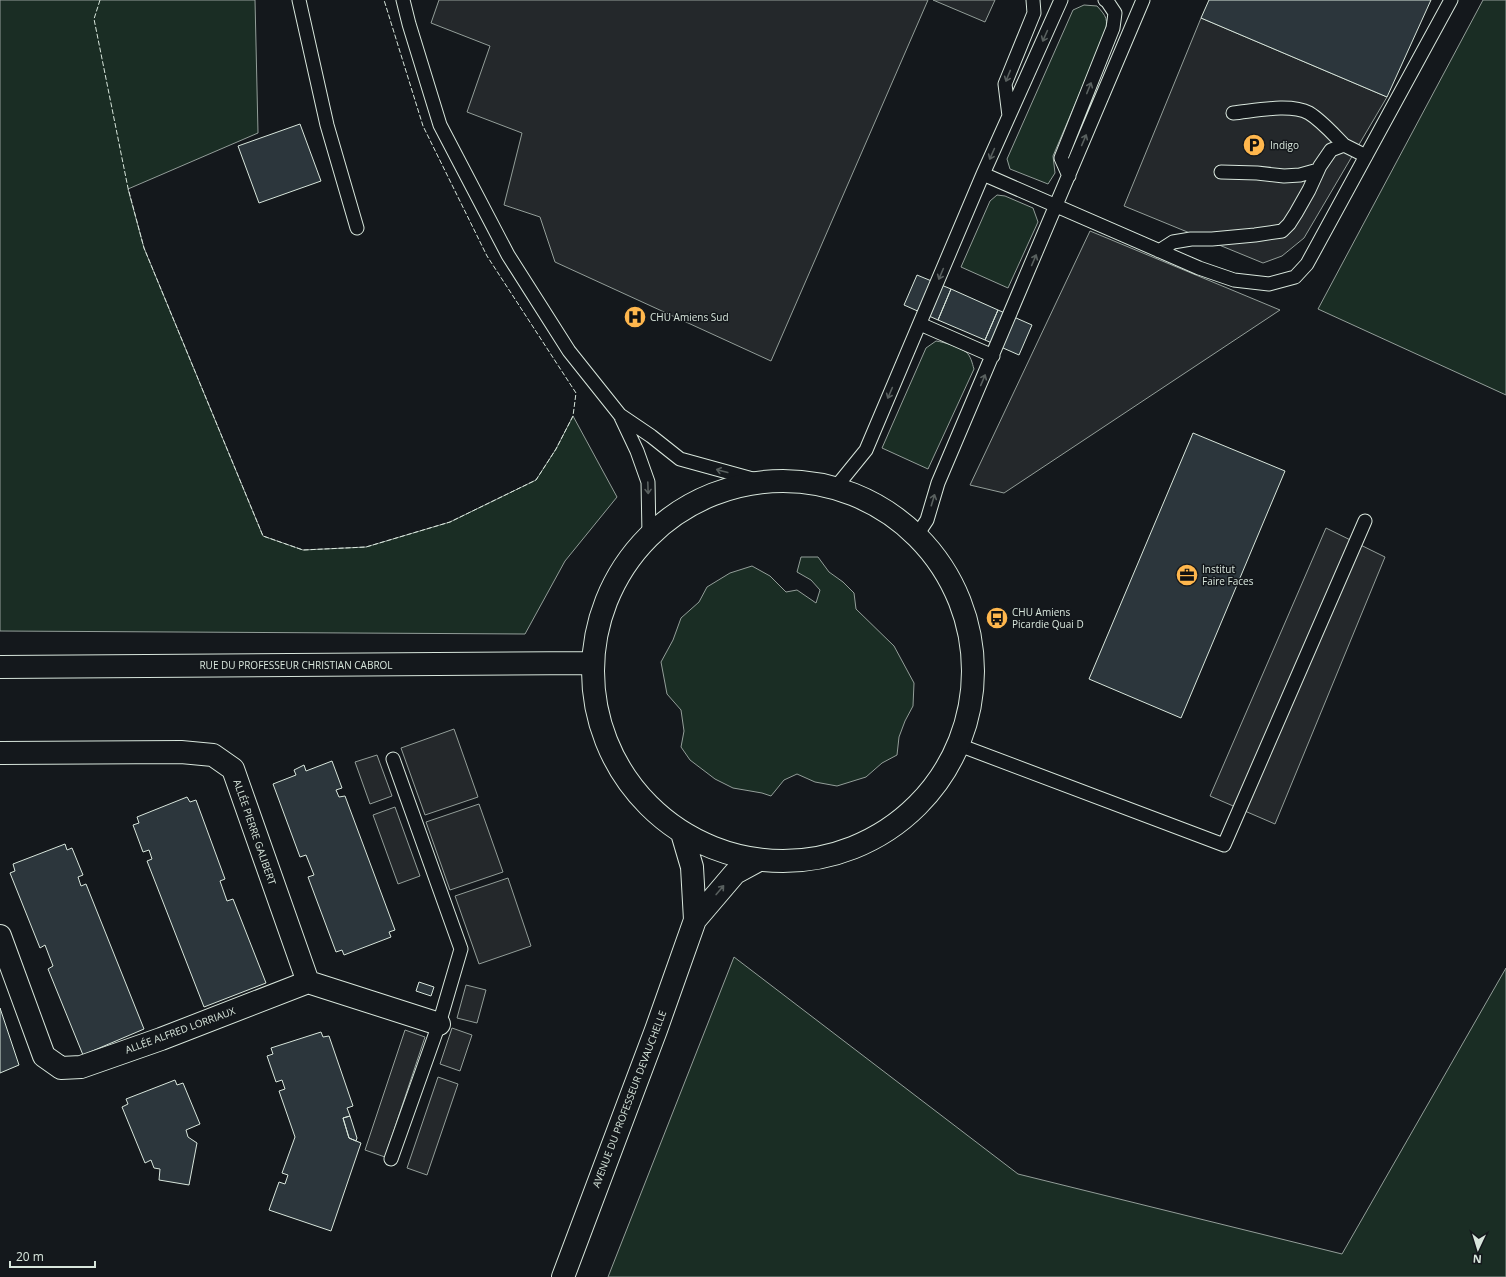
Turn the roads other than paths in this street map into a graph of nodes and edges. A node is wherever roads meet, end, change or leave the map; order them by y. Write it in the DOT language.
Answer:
graph roads {
  1 [pos="299,0"];
  2 [pos="403,0"];
  3 [pos="1033,0"];
  4 [pos="1061,0"];
  5 [pos="1105,0"];
  6 [pos="1143,0"];
  7 [pos="1452,0"];
  8 [pos="1233,113"];
  9 [pos="1009,117"];
  10 [pos="1344,145"];
  11 [pos="1366,156"];
  12 [pos="1318,170"];
  13 [pos="1221,172"];
  14 [pos="983,174"];
  15 [pos="1069,176"];
  16 [pos="1057,206"];
  17 [pos="357,228"];
  18 [pos="1159,251"];
  19 [pos="920,324"];
  20 [pos="993,356"];
  21 [pos="620,415"];
  22 [pos="760,481"];
  23 [pos="836,487"];
  24 [pos="1365,521"];
  25 [pos="649,534"];
  26 [pos="917,535"];
  27 [pos="591,663"];
  28 [pos="0,667"];
  29 [pos="959,745"];
  30 [pos="0,753"];
  31 [pos="393,759"];
  32 [pos="682,833"];
  33 [pos="759,860"];
  34 [pos="694,920"];
  35 [pos="0,936"];
  36 [pos="308,982"];
  37 [pos="439,1024"];
  38 [pos="390,1158"];
  39 [pos="562,1277"];
  1 -- 17 [label="lane"];
  2 -- 21 [label="lane"];
  3 -- 9 [label="lane, one-way"];
  4 -- 9 [label="lane, one-way"];
  15 -- 5 [label="lane, one-way"];
  15 -- 6 [label="lane, one-way"];
  7 -- 11 [label="lane"];
  8 -- 10 [label="lane"];
  9 -- 14 [label="lane, one-way"];
  10 -- 11 [label="lane"];
  10 -- 12 [label="lane"];
  11 -- 18 [label="lane"];
  12 -- 13 [label="lane"];
  12 -- 18 [label="lane"];
  14 -- 16 [label="lane"];
  14 -- 19 [label="lane, one-way"];
  15 -- 16 [label="lane"];
  16 -- 18 [label="lane"];
  20 -- 16 [label="lane, one-way"];
  19 -- 20 [label="lane"];
  19 -- 23 [label="lane, one-way"];
  26 -- 20 [label="lane, one-way"];
  22 -- 21 [label="lane, one-way"];
  21 -- 25 [label="lane, one-way"];
  22 -- 23 [label="street"];
  22 -- 25 [label="street"];
  23 -- 26 [label="street"];
  24 -- 29 [label="lane"];
  25 -- 27 [label="street"];
  26 -- 29 [label="street"];
  27 -- 28 [label="street, RUE DU PROFESSEUR CHRISTIAN CABROL"];
  27 -- 32 [label="street"];
  29 -- 33 [label="street"];
  30 -- 36 [label="street, ALLÉE PIERRE GALIBERT"];
  31 -- 37 [label="lane"];
  32 -- 33 [label="street"];
  32 -- 34 [label="street"];
  34 -- 33 [label="street, one-way"];
  34 -- 39 [label="street, AVENUE DU PROFESSEUR DEVAUCHELLE"];
  35 -- 36 [label="street, ALLÉE ALFRED LORRIAUX"];
  36 -- 37 [label="street"];
  37 -- 38 [label="lane"];
}
